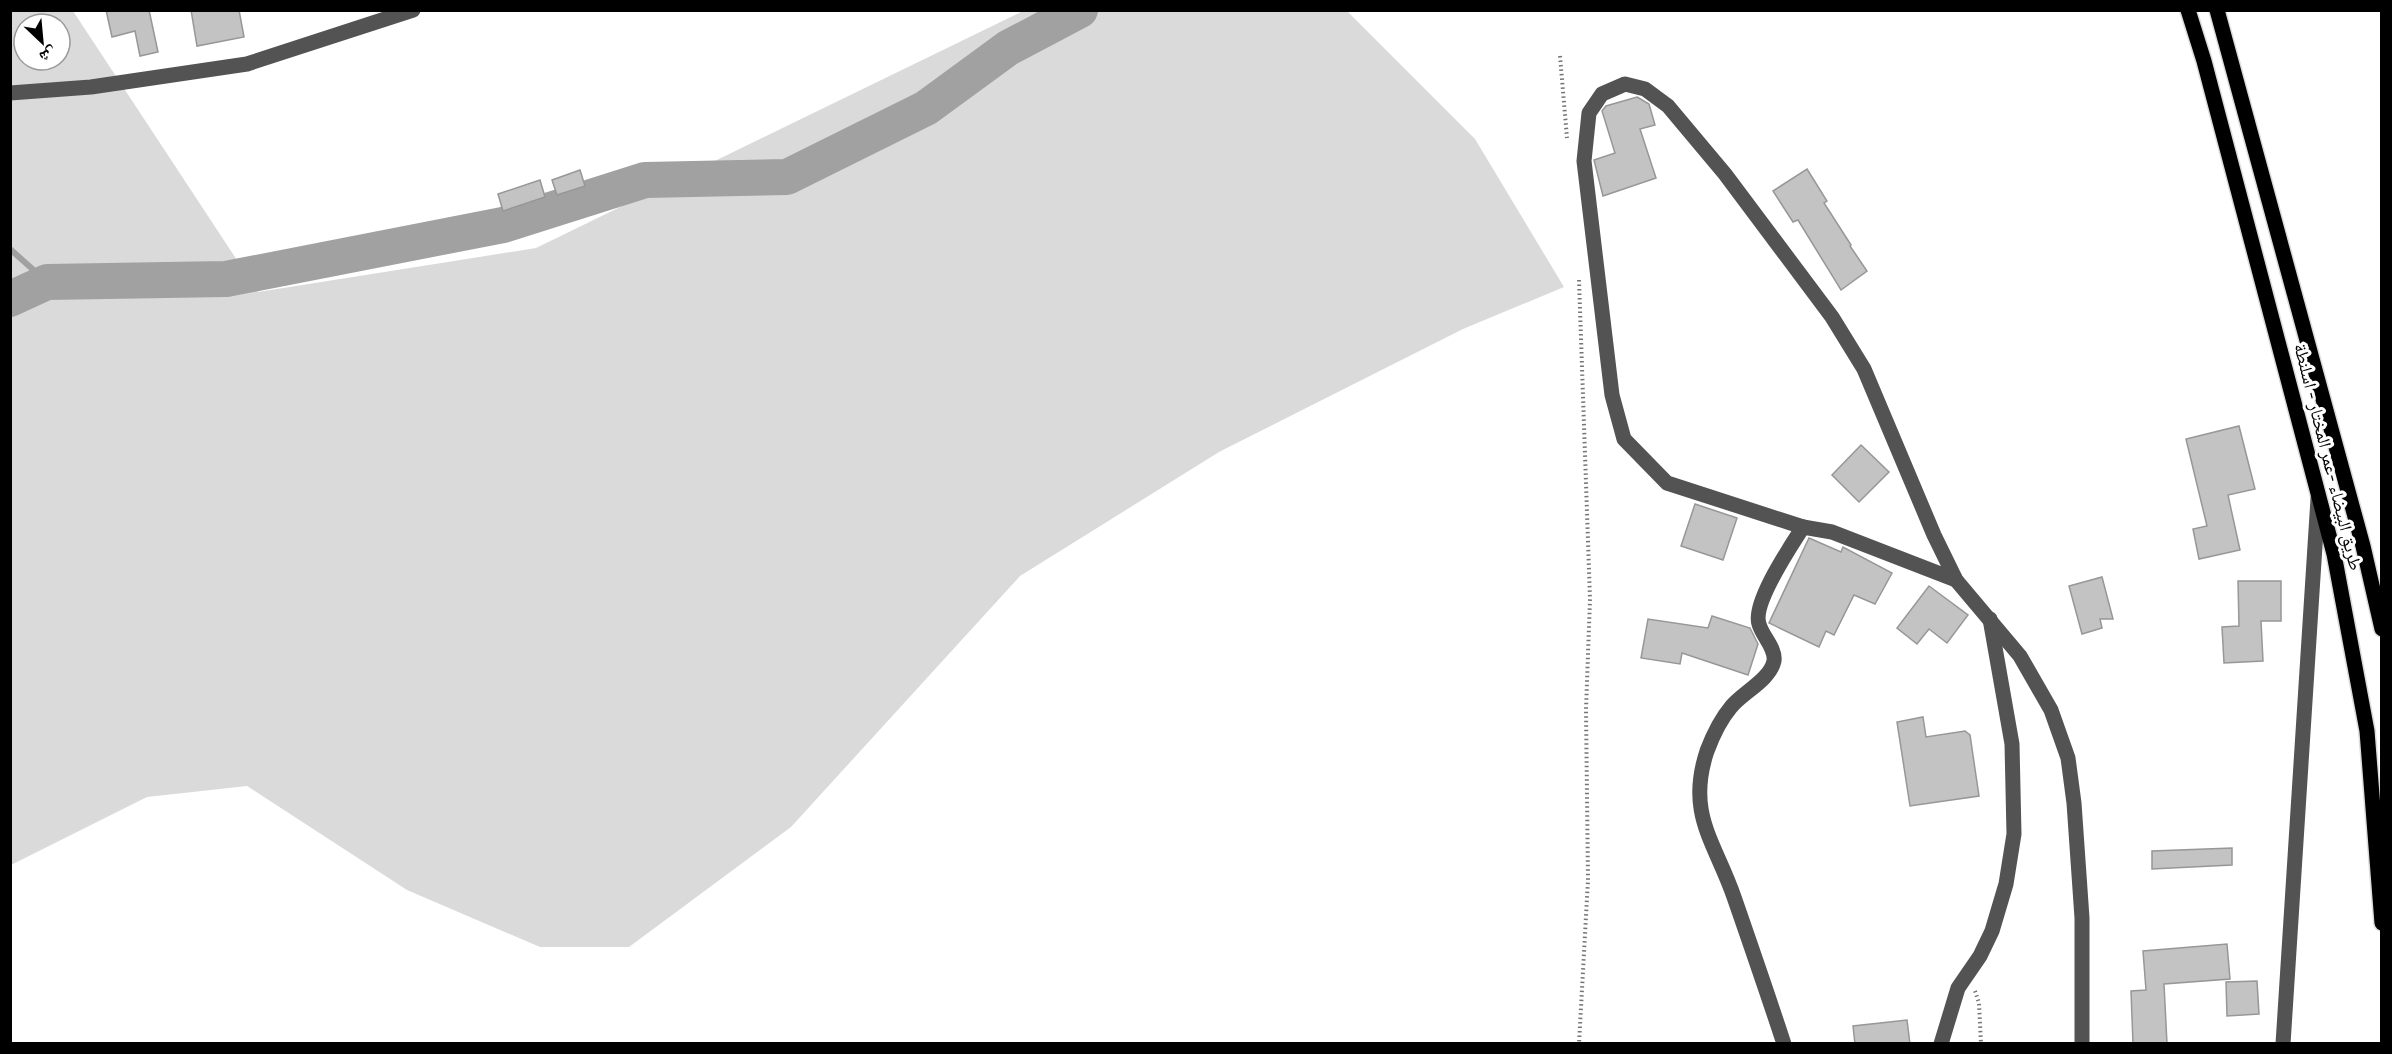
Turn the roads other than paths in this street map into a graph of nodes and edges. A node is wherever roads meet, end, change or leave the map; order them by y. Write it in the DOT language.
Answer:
graph roads {
  1 [pos="414,10"];
  2 [pos="2188,10"];
  3 [pos="2217,10"];
  4 [pos="2230,52"];
  5 [pos="2204,61"];
  6 [pos="10,93"];
  7 [pos="2319,493"];
  8 [pos="1803,527"];
  9 [pos="1956,580"];
  10 [pos="1990,618"];
  11 [pos="2382,629"];
  12 [pos="2382,923"];
  13 [pos="1784,1044"];
  14 [pos="1941,1044"];
  15 [pos="2082,1044"];
  16 [pos="2283,1044"];
  1 -- 6 [label="street"];
  2 -- 5 [label="main road, طريق البيضاء -عمر المختار - اسلنطة"];
  3 -- 4 [label="main road, طريق البيضاء -عمر المختار - اسلنطة"];
  4 -- 5 [label="main road"];
  4 -- 11 [label="main road, طريق البيضاء -عمر المختار - اسلنطة"];
  5 -- 7 [label="main road, طريق البيضاء -عمر المختار - اسلنطة"];
  7 -- 12 [label="main road, طريق البيضاء -عمر المختار - اسلنطة"];
  7 -- 16 [label="street"];
  8 -- 9 [label="street"];
  8 -- 9 [label="street"];
  8 -- 13 [label="street"];
  9 -- 10 [label="street"];
  10 -- 14 [label="street"];
  10 -- 15 [label="street"];
}
